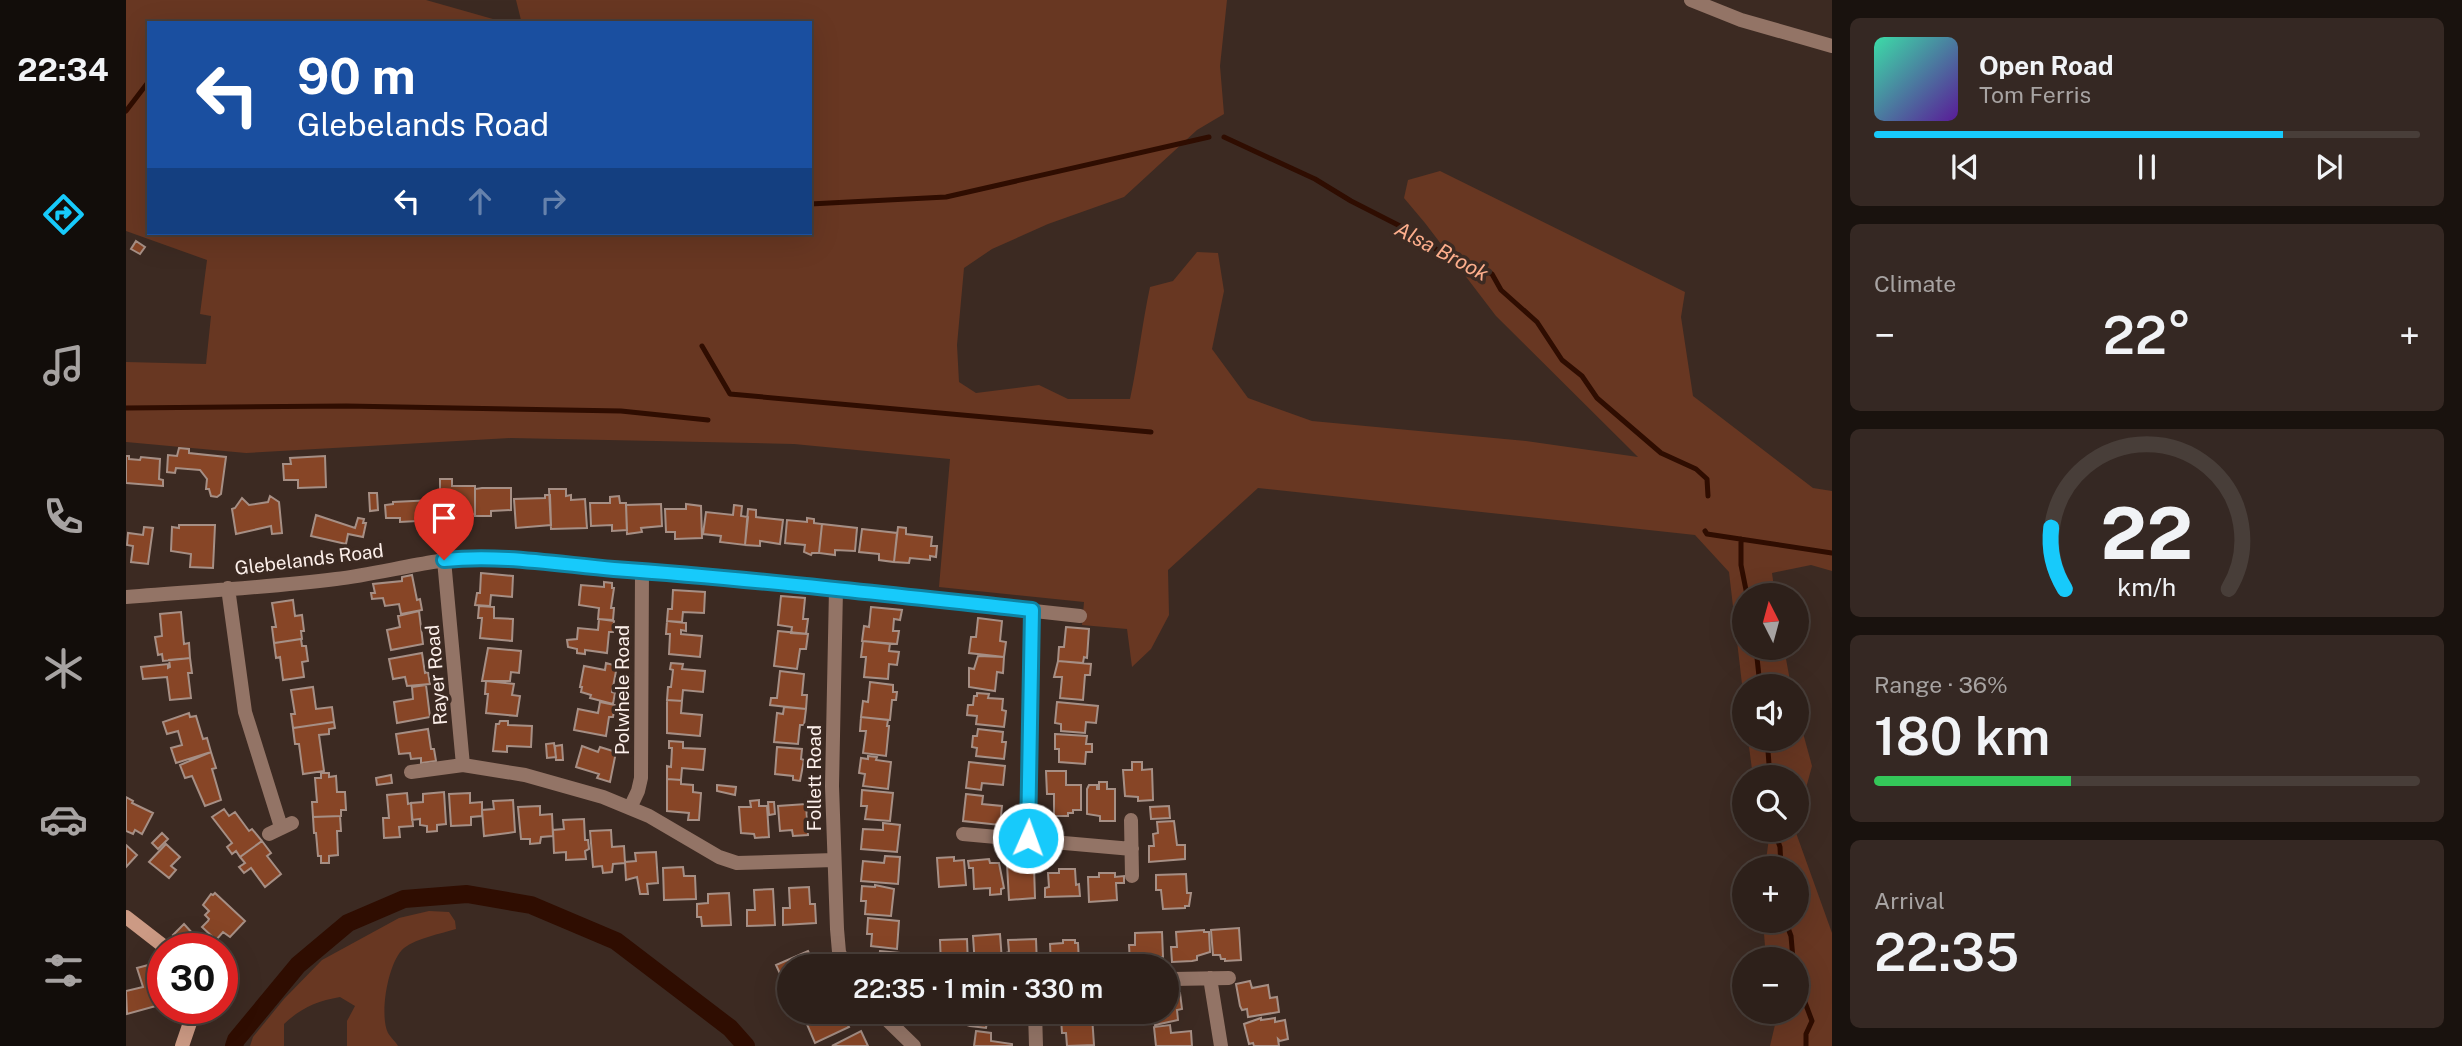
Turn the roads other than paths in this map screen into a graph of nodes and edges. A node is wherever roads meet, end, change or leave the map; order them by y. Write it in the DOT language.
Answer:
graph roads {
  1 [pos="1691,0"];
  2 [pos="1832,46"];
  3 [pos="444,560"];
  4 [pos="642,571"];
  5 [pos="228,588"];
  6 [pos="836,589"];
  7 [pos="126,597"];
  8 [pos="1032,610"];
  9 [pos="1080,616"];
  10 [pos="463,765"];
  11 [pos="411,772"];
  12 [pos="630,808"];
  13 [pos="1131,820"];
  14 [pos="281,828"];
  15 [pos="963,834"];
  16 [pos="1028,838"];
  17 [pos="1132,849"];
  18 [pos="834,860"];
  19 [pos="1132,876"];
  20 [pos="126,917"];
  21 [pos="147,933"];
  22 [pos="840,954"];
  23 [pos="1210,978"];
  24 [pos="1229,978"];
  25 [pos="1179,979"];
  26 [pos="190,1024"];
  27 [pos="891,1024"];
  28 [pos="1035,1024"];
  29 [pos="182,1046"];
  30 [pos="914,1046"];
  31 [pos="1036,1046"];
  32 [pos="1221,1046"];
  1 -- 2 [label="street"];
  3 -- 4 [label="street, Glebelands Road"];
  3 -- 5 [label="street, Glebelands Road"];
  3 -- 10 [label="street, Rayer Road"];
  4 -- 6 [label="street, Glebelands Road"];
  4 -- 12 [label="street, Polwhele Road"];
  5 -- 7 [label="street, Glebelands Road"];
  5 -- 14 [label="street"];
  6 -- 8 [label="street, Glebelands Road"];
  6 -- 18 [label="street, Follett Road"];
  8 -- 9 [label="street, Glebelands Road"];
  8 -- 16 [label="street"];
  10 -- 11 [label="street"];
  10 -- 12 [label="street"];
  12 -- 18 [label="street"];
  13 -- 17 [label="street"];
  15 -- 16 [label="street"];
  16 -- 17 [label="street"];
  17 -- 19 [label="street"];
  18 -- 22 [label="street, Follett Road"];
  20 -- 21 [label="street"];
  23 -- 24 [label="street"];
  23 -- 25 [label="street"];
  23 -- 32 [label="street"];
  26 -- 29 [label="street"];
  27 -- 30 [label="street"];
  28 -- 31 [label="street"];
}
